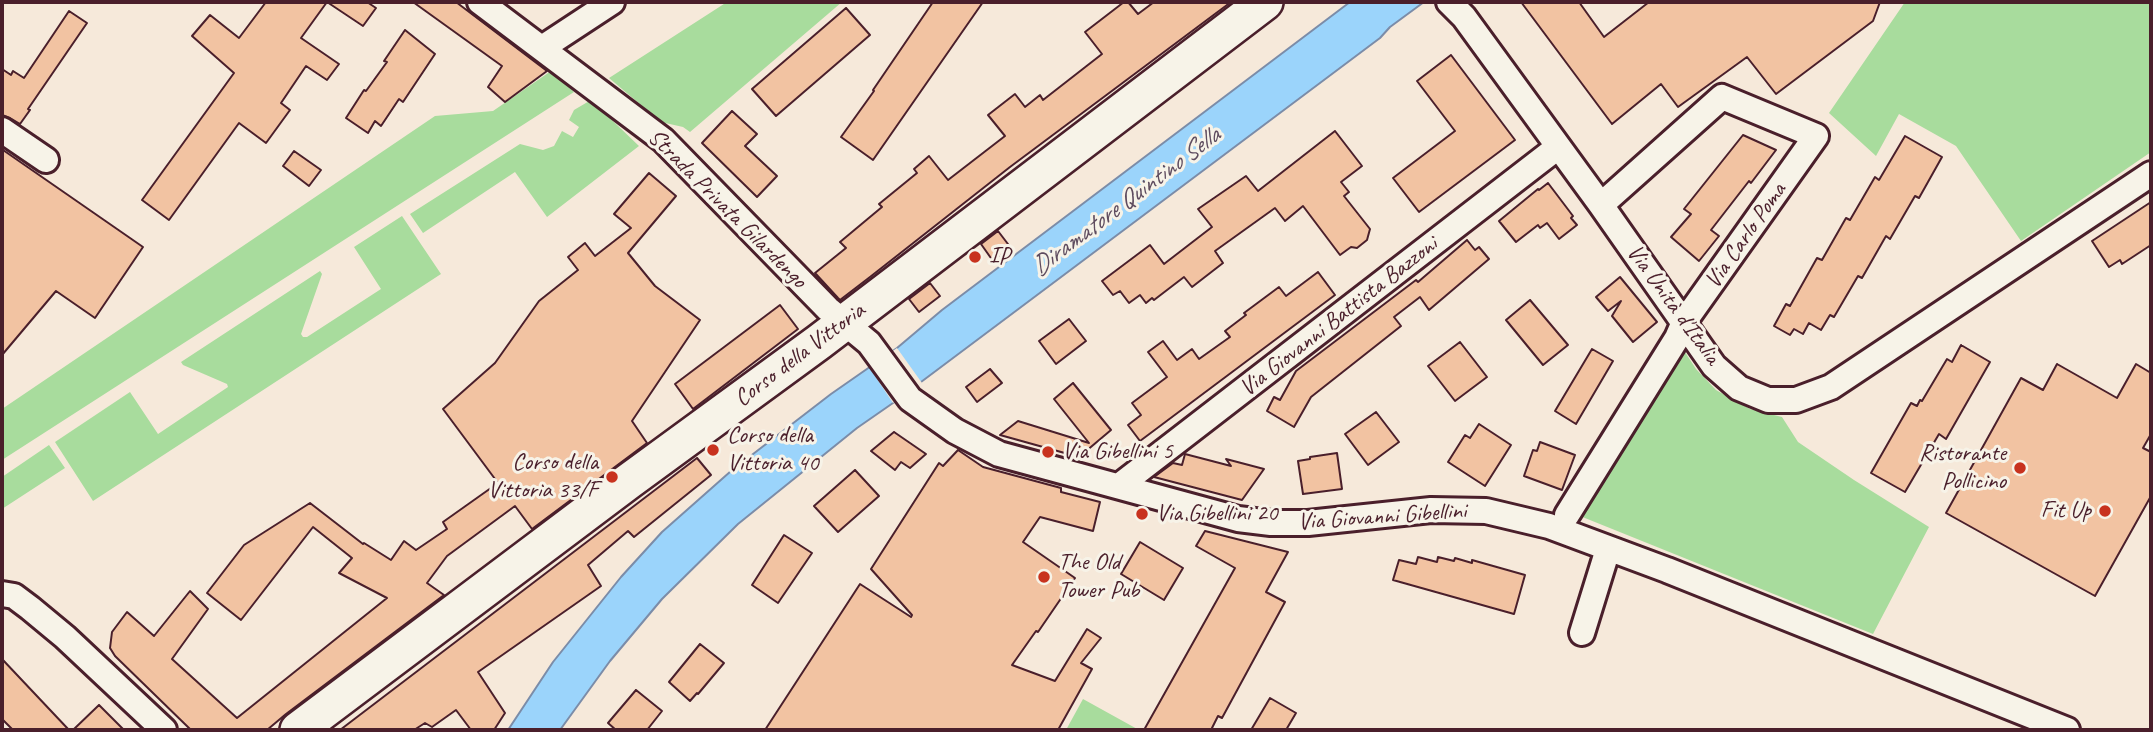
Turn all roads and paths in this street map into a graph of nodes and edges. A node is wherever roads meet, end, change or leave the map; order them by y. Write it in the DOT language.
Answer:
graph roads {
  1 [pos="480,2"];
  2 [pos="1265,2"];
  3 [pos="1449,2"];
  4 [pos="607,3"];
  5 [pos="542,48"];
  6 [pos="2,130"];
  7 [pos="1558,147"];
  8 [pos="46,160"];
  9 [pos="2151,174"];
  10 [pos="1601,205"];
  11 [pos="844,322"];
  12 [pos="1684,323"];
  13 [pos="1119,486"];
  14 [pos="1567,515"];
  15 [pos="1608,549"];
  16 [pos="2,594"];
  17 [pos="1582,633"];
  18 [pos="2037,725"];
  19 [pos="164,730"];
  20 [pos="298,730"];
  21 [pos="2067,730"];
  1 -- 5 [label="street, Strada Privata Gilardengo"];
  2 -- 11 [label="main road, Corso della Vittoria"];
  3 -- 7 [label="street, Via Unità d'Italia"];
  4 -- 5 [label="street"];
  5 -- 11 [label="street, Strada Privata Gilardengo"];
  6 -- 8 [label="street"];
  7 -- 10 [label="street, Via Unità d'Italia"];
  7 -- 13 [label="street, Via Giovanni Battista Bazzoni"];
  9 -- 12 [label="street, Via Unità d'Italia"];
  10 -- 12 [label="street, Via Unità d'Italia"];
  10 -- 12 [label="street, Via Carlo Poma"];
  11 -- 13 [label="street, Via Giovanni Gibellini"];
  11 -- 20 [label="main road, Corso della Vittoria"];
  12 -- 14 [label="street, Via Carlo Poma"];
  13 -- 15 [label="street, Via Giovanni Gibellini"];
  15 -- 17 [label="street"];
  15 -- 18 [label="street, Via Giovanni Gibellini"];
  16 -- 19 [label="street"];
  18 -- 21 [label="street, Via Giovanni Gibellini"];
}
